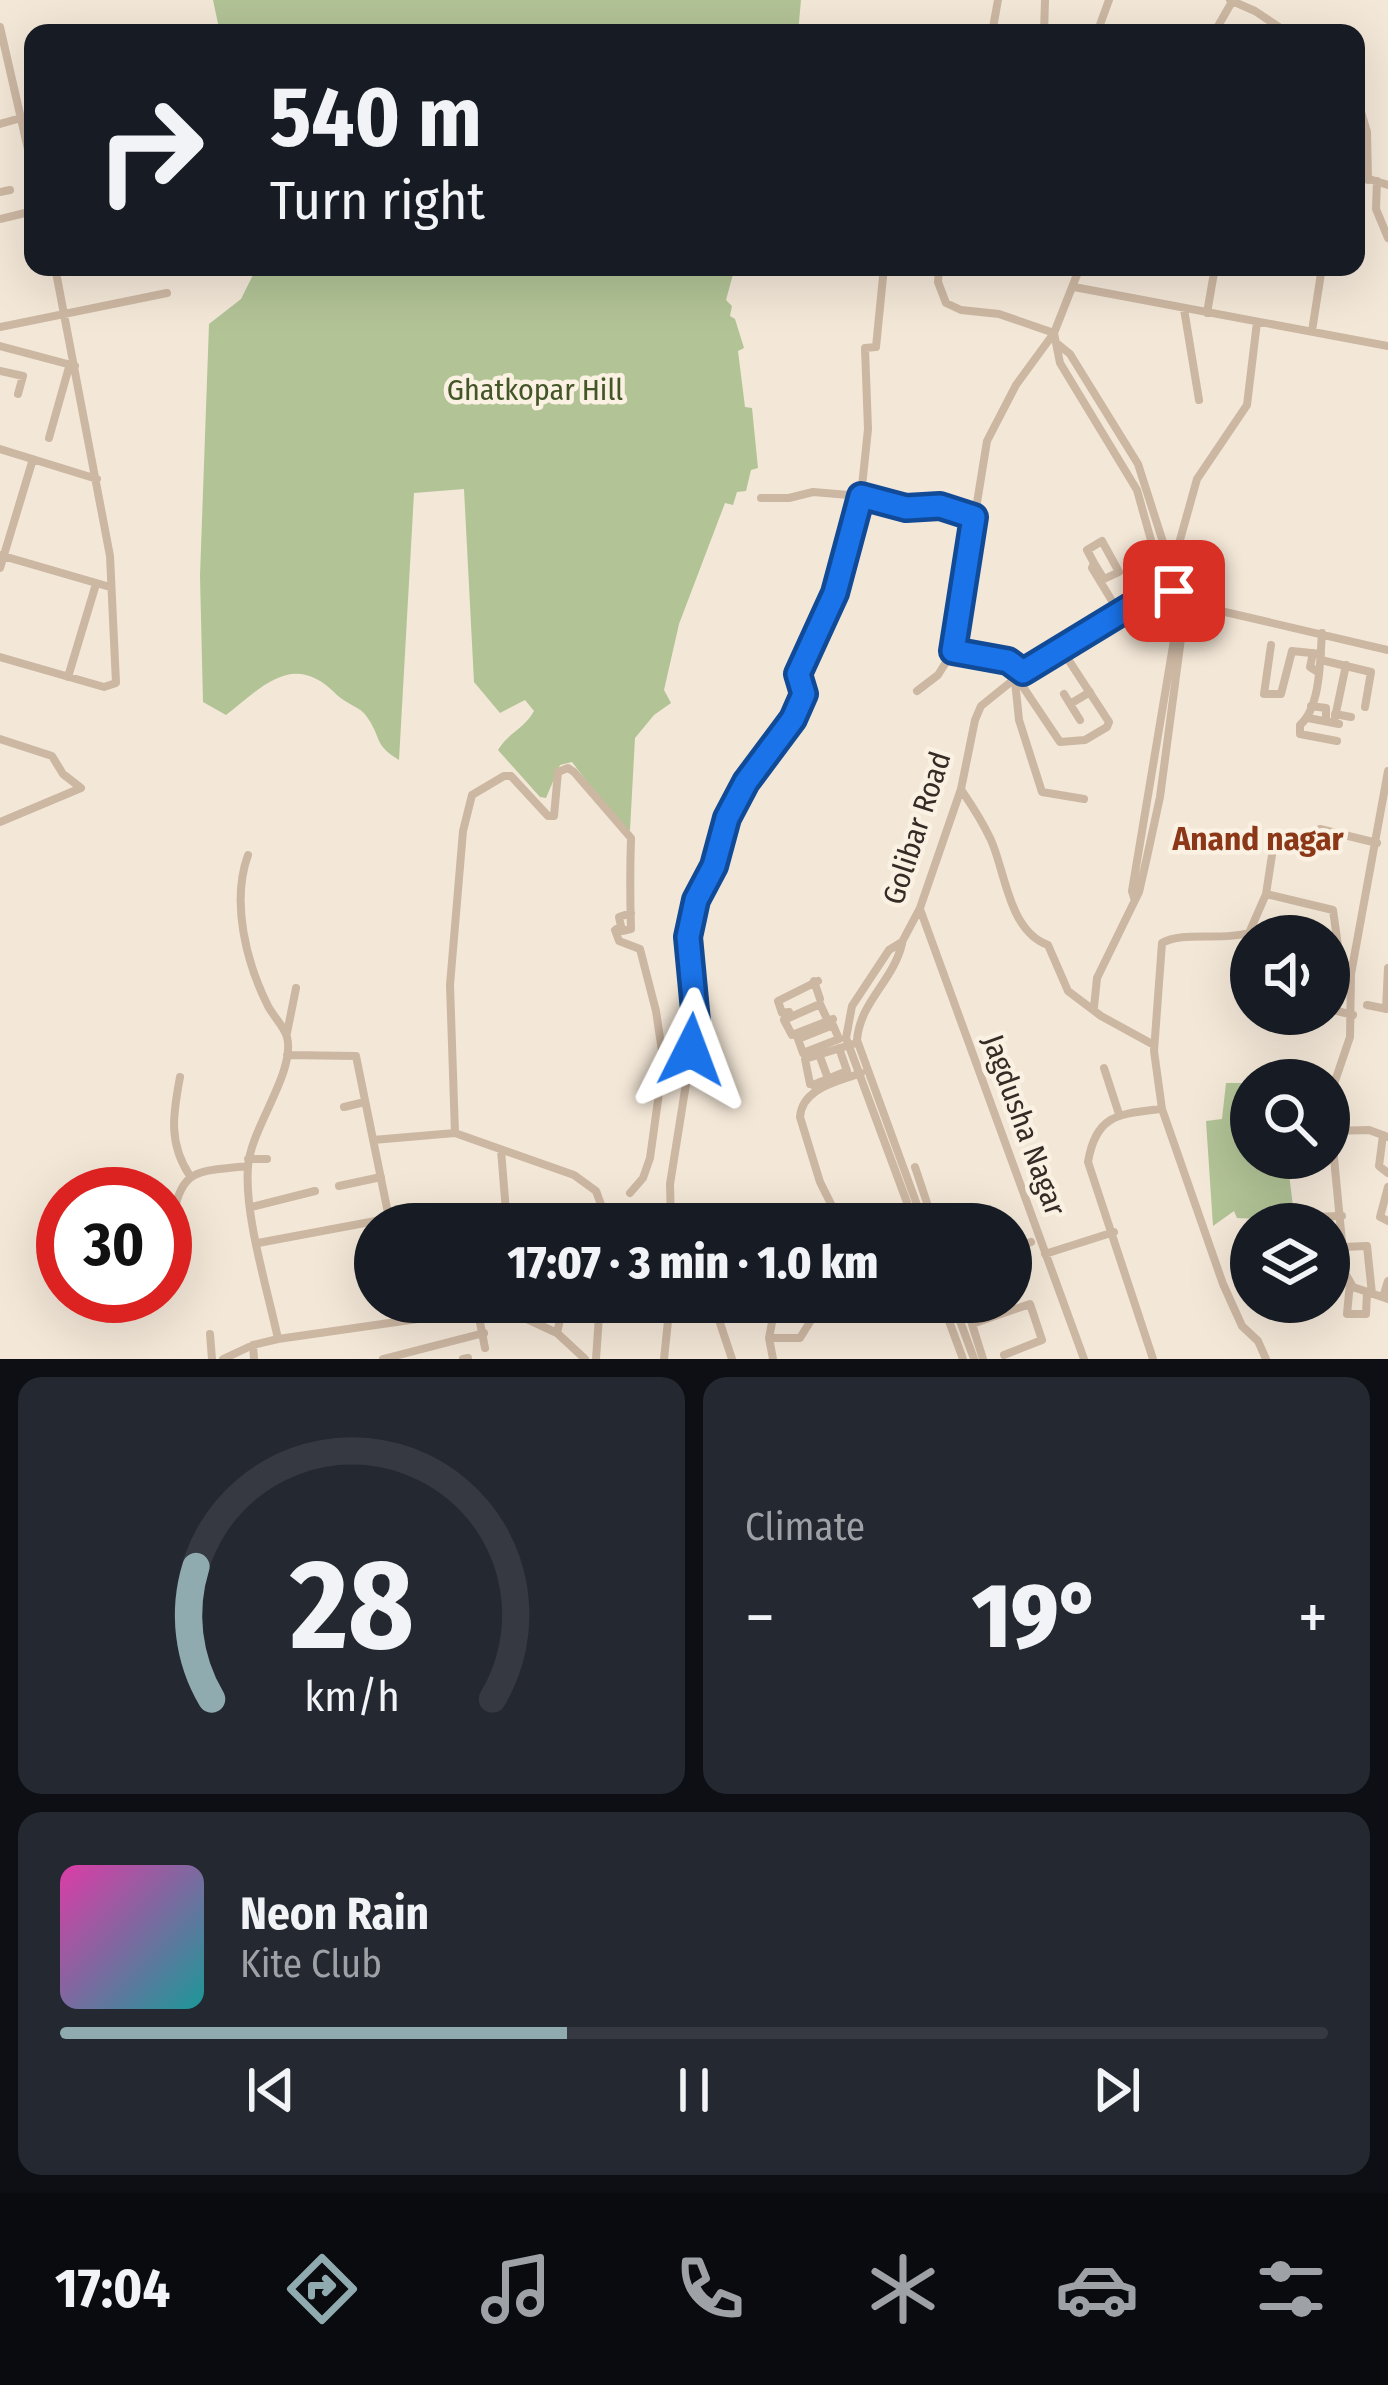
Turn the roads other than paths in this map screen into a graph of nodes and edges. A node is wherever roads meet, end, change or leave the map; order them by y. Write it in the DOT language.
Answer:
graph roads {
  1 [pos="1232,0"];
  2 [pos="1273,24"];
  3 [pos="0,27"];
  4 [pos="21,118"];
  5 [pos="0,124"];
  6 [pos="1365,125"];
  7 [pos="24,131"];
  8 [pos="1365,178"];
  9 [pos="1373,180"];
  10 [pos="1388,185"];
  11 [pos="1388,238"];
  12 [pos="57,276"];
  13 [pos="883,276"];
  14 [pos="938,276"];
  15 [pos="1077,276"];
  16 [pos="1213,276"];
  17 [pos="1321,276"];
  18 [pos="1074,287"];
  19 [pos="167,293"];
  20 [pos="1184,309"];
  21 [pos="1207,313"];
  22 [pos="66,314"];
  23 [pos="1257,322"];
  24 [pos="0,327"];
  25 [pos="1312,331"];
  26 [pos="1054,333"];
  27 [pos="1058,344"];
  28 [pos="0,346"];
  29 [pos="1388,346"];
  30 [pos="72,367"];
  31 [pos="0,371"];
  32 [pos="1086,381"];
  33 [pos="1075,387"];
  34 [pos="18,394"];
  35 [pos="1199,400"];
  36 [pos="1110,421"];
  37 [pos="1100,426"];
  38 [pos="49,438"];
  39 [pos="0,449"];
  40 [pos="34,459"];
  41 [pos="97,479"];
  42 [pos="1142,488"];
  43 [pos="861,496"];
  44 [pos="761,497"];
  45 [pos="974,517"];
  46 [pos="1166,548"];
  47 [pos="1156,551"];
  48 [pos="2,556"];
  49 [pos="1094,563"];
  50 [pos="1172,567"];
  51 [pos="0,568"];
  52 [pos="96,584"];
  53 [pos="110,587"];
  54 [pos="1172,594"];
  55 [pos="1195,604"];
  56 [pos="1120,614"];
  57 [pos="1181,616"];
  58 [pos="1327,634"];
  59 [pos="1271,645"];
  60 [pos="1062,650"];
  61 [pos="1388,650"];
  62 [pos="953,651"];
  63 [pos="1319,653"];
  64 [pos="0,657"];
  65 [pos="1346,665"];
  66 [pos="68,677"];
  67 [pos="1018,677"];
  68 [pos="917,691"];
  69 [pos="1090,692"];
  70 [pos="1064,694"];
  71 [pos="1070,704"];
  72 [pos="1311,706"];
  73 [pos="1365,706"];
  74 [pos="1351,717"];
  75 [pos="1308,718"];
  76 [pos="1080,720"];
  77 [pos="1333,720"];
  78 [pos="0,739"];
  79 [pos="1337,741"];
  80 [pos="1388,771"];
  81 [pos="961,789"];
  82 [pos="1084,800"];
  83 [pos="0,822"];
  84 [pos="1320,829"];
  85 [pos="1377,843"];
  86 [pos="248,855"];
  87 [pos="1272,855"];
  88 [pos="1266,894"];
  89 [pos="920,908"];
  90 [pos="902,942"];
  91 [pos="1388,968"];
  92 [pos="1351,974"];
  93 [pos="870,981"];
  94 [pos="296,988"];
  95 [pos="878,992"];
  96 [pos="822,998"];
  97 [pos="1367,1005"];
  98 [pos="1094,1007"];
  99 [pos="1387,1009"];
  100 [pos="1350,1014"];
  101 [pos="1353,1015"];
  102 [pos="831,1020"];
  103 [pos="287,1034"];
  104 [pos="847,1041"];
  105 [pos="1154,1045"];
  106 [pos="819,1054"];
  107 [pos="287,1055"];
  108 [pos="1341,1059"];
  109 [pos="1104,1068"];
  110 [pos="862,1072"];
  111 [pos="664,1073"];
  112 [pos="180,1077"];
  113 [pos="685,1078"];
  114 [pos="829,1083"];
  115 [pos="365,1102"];
  116 [pos="344,1108"];
  117 [pos="1162,1109"];
  118 [pos="1119,1114"];
  119 [pos="1350,1131"];
  120 [pos="455,1133"];
  121 [pos="1386,1136"];
  122 [pos="373,1141"];
  123 [pos="501,1150"];
  124 [pos="267,1159"];
  125 [pos="248,1163"];
  126 [pos="185,1167"];
  127 [pos="915,1167"];
  128 [pos="1388,1173"];
  129 [pos="192,1176"];
  130 [pos="381,1178"];
  131 [pos="339,1186"];
  132 [pos="1388,1187"];
  133 [pos="315,1191"];
  134 [pos="630,1193"];
  135 [pos="505,1203"];
  136 [pos="600,1203"];
  137 [pos="670,1203"];
  138 [pos="830,1203"];
  139 [pos="912,1203"];
  140 [pos="927,1203"];
  141 [pos="252,1207"];
  142 [pos="1388,1221"];
  143 [pos="1114,1232"];
  144 [pos="258,1243"];
  145 [pos="1350,1247"];
  146 [pos="1045,1254"];
  147 [pos="1388,1281"];
  148 [pos="1376,1296"];
  149 [pos="1350,1316"];
  150 [pos="372,1323"];
  151 [pos="482,1323"];
  152 [pos="541,1323"];
  153 [pos="559,1323"];
  154 [pos="599,1323"];
  155 [pos="668,1323"];
  156 [pos="720,1323"];
  157 [pos="772,1323"];
  158 [pos="809,1323"];
  159 [pos="950,1323"];
  160 [pos="963,1323"];
  161 [pos="972,1324"];
  162 [pos="557,1333"];
  163 [pos="210,1334"];
  164 [pos="484,1334"];
  165 [pos="769,1338"];
  166 [pos="278,1339"];
  167 [pos="253,1345"];
  168 [pos="485,1348"];
  169 [pos="1004,1355"];
  170 [pos="212,1359"];
  171 [pos="223,1359"];
  172 [pos="254,1359"];
  173 [pos="382,1359"];
  174 [pos="585,1359"];
  175 [pos="596,1359"];
  176 [pos="664,1359"];
  177 [pos="732,1359"];
  178 [pos="772,1359"];
  179 [pos="963,1359"];
  180 [pos="979,1359"];
  181 [pos="1084,1359"];
  182 [pos="1153,1359"];
  183 [pos="1266,1359"];
  1 -- 2 [label="street"];
  3 -- 4 [label="street"];
  4 -- 5 [label="street"];
  4 -- 7 [label="street"];
  6 -- 9 [label="street"];
  8 -- 9 [label="street"];
  9 -- 10 [label="street"];
  9 -- 11 [label="street"];
  12 -- 22 [label="street"];
  13 -- 43 [label="street"];
  14 -- 26 [label="street"];
  15 -- 18 [label="street"];
  16 -- 21 [label="street"];
  17 -- 25 [label="street"];
  18 -- 20 [label="street"];
  18 -- 26 [label="street"];
  19 -- 22 [label="street"];
  20 -- 21 [label="street"];
  20 -- 35 [label="street"];
  21 -- 23 [label="street"];
  22 -- 24 [label="street"];
  22 -- 30 [label="street"];
  23 -- 25 [label="street"];
  23 -- 50 [label="street"];
  25 -- 29 [label="street"];
  26 -- 27 [label="street"];
  26 -- 45 [label="street"];
  27 -- 32 [label="street"];
  27 -- 33 [label="street"];
  28 -- 30 [label="street"];
  30 -- 38 [label="street"];
  30 -- 41 [label="street"];
  31 -- 34 [label="street"];
  32 -- 33 [label="street"];
  32 -- 36 [label="street"];
  33 -- 37 [label="street"];
  36 -- 37 [label="street"];
  36 -- 42 [label="street"];
  37 -- 42 [label="street"];
  39 -- 40 [label="street"];
  40 -- 41 [label="street"];
  40 -- 48 [label="street"];
  41 -- 53 [label="street"];
  42 -- 46 [label="street"];
  42 -- 47 [label="street"];
  43 -- 44 [label="street"];
  43 -- 45 [label="street"];
  43 -- 113 [label="street"];
  45 -- 62 [label="street"];
  46 -- 47 [label="street"];
  46 -- 50 [label="street"];
  47 -- 54 [label="street"];
  48 -- 51 [label="street"];
  48 -- 52 [label="street"];
  49 -- 49 [label="street"];
  49 -- 56 [label="street"];
  50 -- 54 [label="street"];
  52 -- 53 [label="street"];
  52 -- 66 [label="street"];
  53 -- 66 [label="street"];
  54 -- 55 [label="street"];
  54 -- 56 [label="street, Golibar Road"];
  54 -- 57 [label="street"];
  55 -- 57 [label="street"];
  55 -- 58 [label="street"];
  56 -- 60 [label="street, Golibar Road"];
  57 -- 98 [label="street"];
  58 -- 61 [label="street"];
  58 -- 63 [label="street"];
  59 -- 63 [label="street"];
  60 -- 67 [label="street, Golibar Road"];
  60 -- 69 [label="street"];
  62 -- 67 [label="street"];
  62 -- 68 [label="street"];
  63 -- 65 [label="street"];
  63 -- 72 [label="street"];
  64 -- 66 [label="street"];
  65 -- 73 [label="street"];
  65 -- 77 [label="street"];
  67 -- 69 [label="street"];
  67 -- 81 [label="street, Golibar Road"];
  67 -- 82 [label="street"];
  69 -- 71 [label="street"];
  70 -- 71 [label="street"];
  71 -- 76 [label="street"];
  72 -- 75 [label="street"];
  72 -- 77 [label="street"];
  74 -- 77 [label="street"];
  75 -- 77 [label="street"];
  75 -- 79 [label="street"];
  78 -- 83 [label="street"];
  80 -- 85 [label="street"];
  81 -- 89 [label="street, Golibar Road"];
  81 -- 98 [label="street"];
  84 -- 85 [label="street"];
  85 -- 92 [label="street"];
  86 -- 103 [label="street"];
  87 -- 88 [label="street"];
  88 -- 92 [label="street"];
  88 -- 105 [label="street"];
  89 -- 90 [label="street, Golibar Road"];
  89 -- 146 [label="street, Jagdusha Nagar"];
  90 -- 93 [label="street, Golibar Road"];
  90 -- 95 [label="street"];
  91 -- 99 [label="street"];
  92 -- 101 [label="street"];
  93 -- 95 [label="street"];
  93 -- 104 [label="street, Golibar Road"];
  94 -- 103 [label="street"];
  95 -- 104 [label="street"];
  96 -- 96 [label="street"];
  96 -- 102 [label="street"];
  97 -- 99 [label="street"];
  98 -- 105 [label="street"];
  100 -- 101 [label="street"];
  101 -- 108 [label="street"];
  102 -- 102 [label="street"];
  102 -- 104 [label="street"];
  103 -- 107 [label="street"];
  104 -- 104 [label="street"];
  104 -- 106 [label="street"];
  104 -- 110 [label="street"];
  104 -- 114 [label="street"];
  105 -- 117 [label="street"];
  106 -- 114 [label="street"];
  106 -- 114 [label="street"];
  107 -- 115 [label="street"];
  107 -- 125 [label="street"];
  109 -- 118 [label="street"];
  110 -- 114 [label="street"];
  110 -- 139 [label="street"];
  111 -- 113 [label="street"];
  111 -- 120 [label="street"];
  111 -- 134 [label="street"];
  112 -- 126 [label="street"];
  113 -- 137 [label="street"];
  114 -- 138 [label="street"];
  115 -- 116 [label="street"];
  115 -- 122 [label="street"];
  117 -- 118 [label="street"];
  117 -- 183 [label="street"];
  118 -- 143 [label="street"];
  119 -- 121 [label="street"];
  120 -- 122 [label="street"];
  120 -- 123 [label="street"];
  121 -- 128 [label="street"];
  122 -- 130 [label="street"];
  123 -- 135 [label="street"];
  123 -- 136 [label="street"];
  124 -- 125 [label="street"];
  125 -- 129 [label="street"];
  125 -- 141 [label="street"];
  127 -- 140 [label="street"];
  130 -- 131 [label="street"];
  130 -- 144 [label="street"];
  132 -- 142 [label="street"];
  133 -- 141 [label="street"];
  141 -- 144 [label="street"];
  143 -- 146 [label="street"];
  143 -- 182 [label="street"];
  144 -- 166 [label="street"];
  145 -- 148 [label="street"];
  146 -- 181 [label="street, Jagdusha Nagar"];
  147 -- 148 [label="street"];
  148 -- 149 [label="street"];
  150 -- 166 [label="street"];
  151 -- 164 [label="street"];
  152 -- 162 [label="street"];
  153 -- 162 [label="street"];
  154 -- 175 [label="street"];
  155 -- 176 [label="street"];
  156 -- 177 [label="street"];
  157 -- 165 [label="street"];
  158 -- 165 [label="street"];
  159 -- 179 [label="street"];
  160 -- 180 [label="street"];
  161 -- 169 [label="street"];
  161 -- 180 [label="street"];
  162 -- 174 [label="street"];
  163 -- 170 [label="street"];
  164 -- 168 [label="street"];
  164 -- 173 [label="street"];
  165 -- 178 [label="street"];
  166 -- 167 [label="street"];
  167 -- 171 [label="street"];
  167 -- 172 [label="street"];
}
